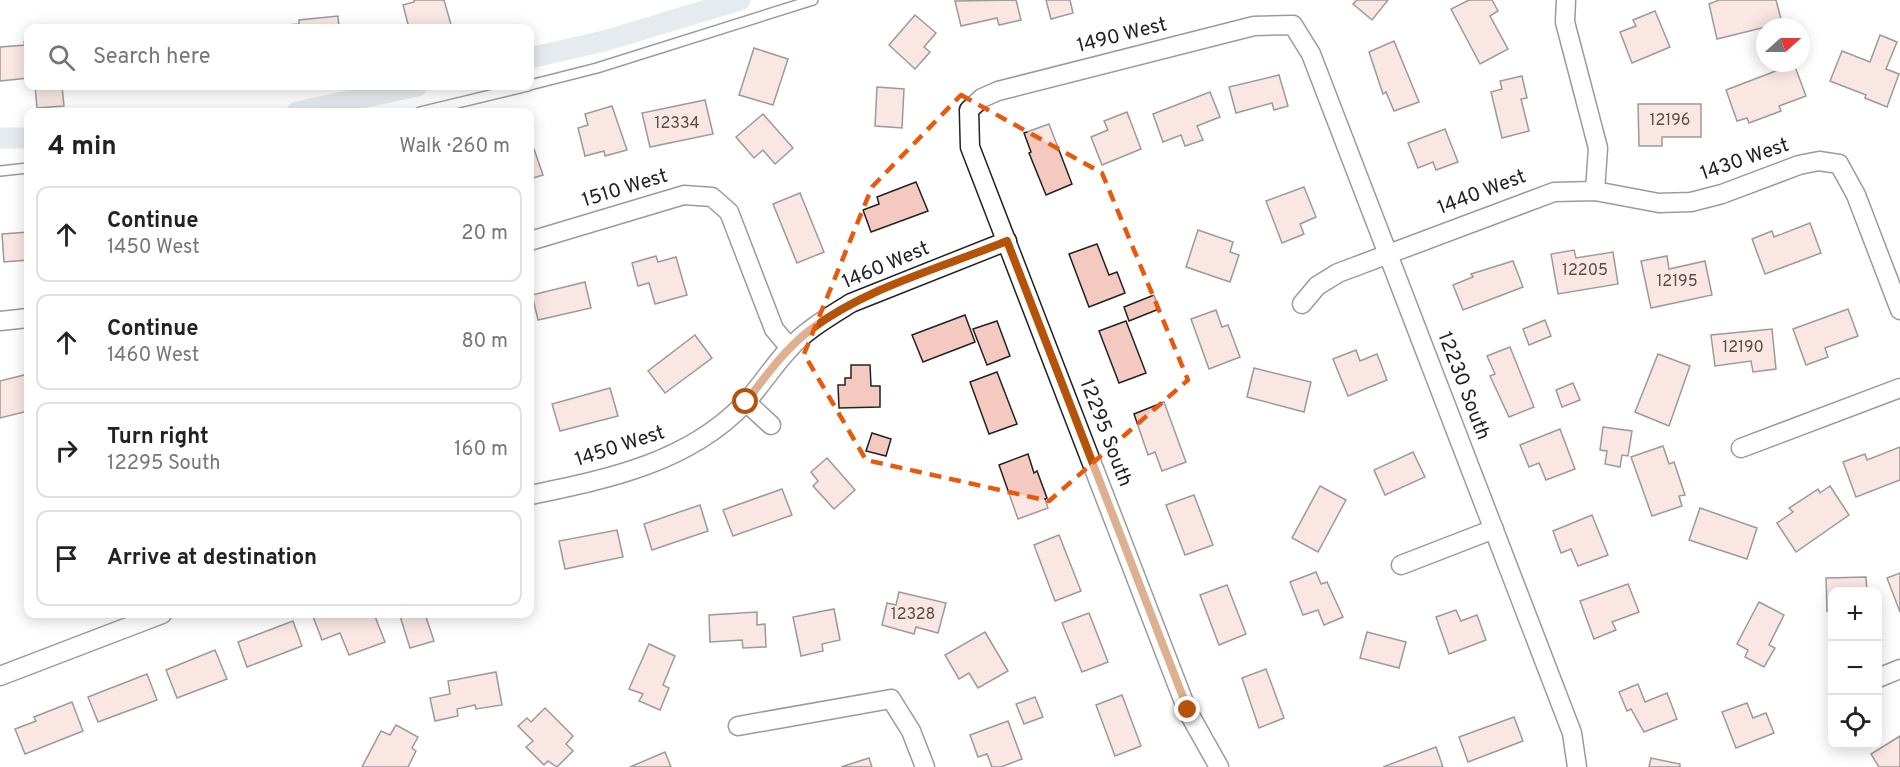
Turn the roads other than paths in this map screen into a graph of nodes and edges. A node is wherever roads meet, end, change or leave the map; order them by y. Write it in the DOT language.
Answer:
graph roads {
  1 [pos="813,0"];
  2 [pos="1566,0"];
  3 [pos="1293,26"];
  4 [pos="534,84"];
  5 [pos="509,90"];
  6 [pos="436,108"];
  7 [pos="969,110"];
  8 [pos="24,168"];
  9 [pos="0,171"];
  10 [pos="1595,191"];
  11 [pos="534,240"];
  12 [pos="1007,241"];
  13 [pos="1388,253"];
  14 [pos="1302,304"];
  15 [pos="1900,310"];
  16 [pos="24,318"];
  17 [pos="0,321"];
  18 [pos="790,348"];
  19 [pos="1900,388"];
  20 [pos="746,402"];
  21 [pos="771,425"];
  22 [pos="1741,448"];
  23 [pos="534,494"];
  24 [pos="1494,529"];
  25 [pos="1401,564"];
  26 [pos="152,618"];
  27 [pos="1900,669"];
  28 [pos="0,676"];
  29 [pos="1882,676"];
  30 [pos="738,726"];
  31 [pos="925,767"];
  32 [pos="1219,767"];
  33 [pos="1577,767"];
  1 -- 4 [label="lane"];
  2 -- 10 [label="street"];
  3 -- 7 [label="street, 1490 West"];
  3 -- 13 [label="street, 12230 South"];
  5 -- 6 [label="lane"];
  7 -- 12 [label="street, 12295 South"];
  8 -- 9 [label="lane"];
  10 -- 13 [label="street, 1440 West"];
  10 -- 15 [label="street, 1430 West"];
  11 -- 18 [label="street, 1510 West"];
  12 -- 18 [label="street, 1460 West"];
  12 -- 32 [label="street, 12295 South"];
  13 -- 14 [label="street, 1440 West"];
  13 -- 24 [label="street, 12230 South"];
  16 -- 17 [label="street"];
  18 -- 20 [label="street, 1450 West"];
  19 -- 22 [label="street"];
  20 -- 21 [label="street"];
  20 -- 23 [label="street, 1450 West"];
  24 -- 25 [label="street"];
  24 -- 33 [label="street, 12230 South"];
  26 -- 28 [label="street"];
  27 -- 29 [label="street"];
  30 -- 31 [label="street"];
}
